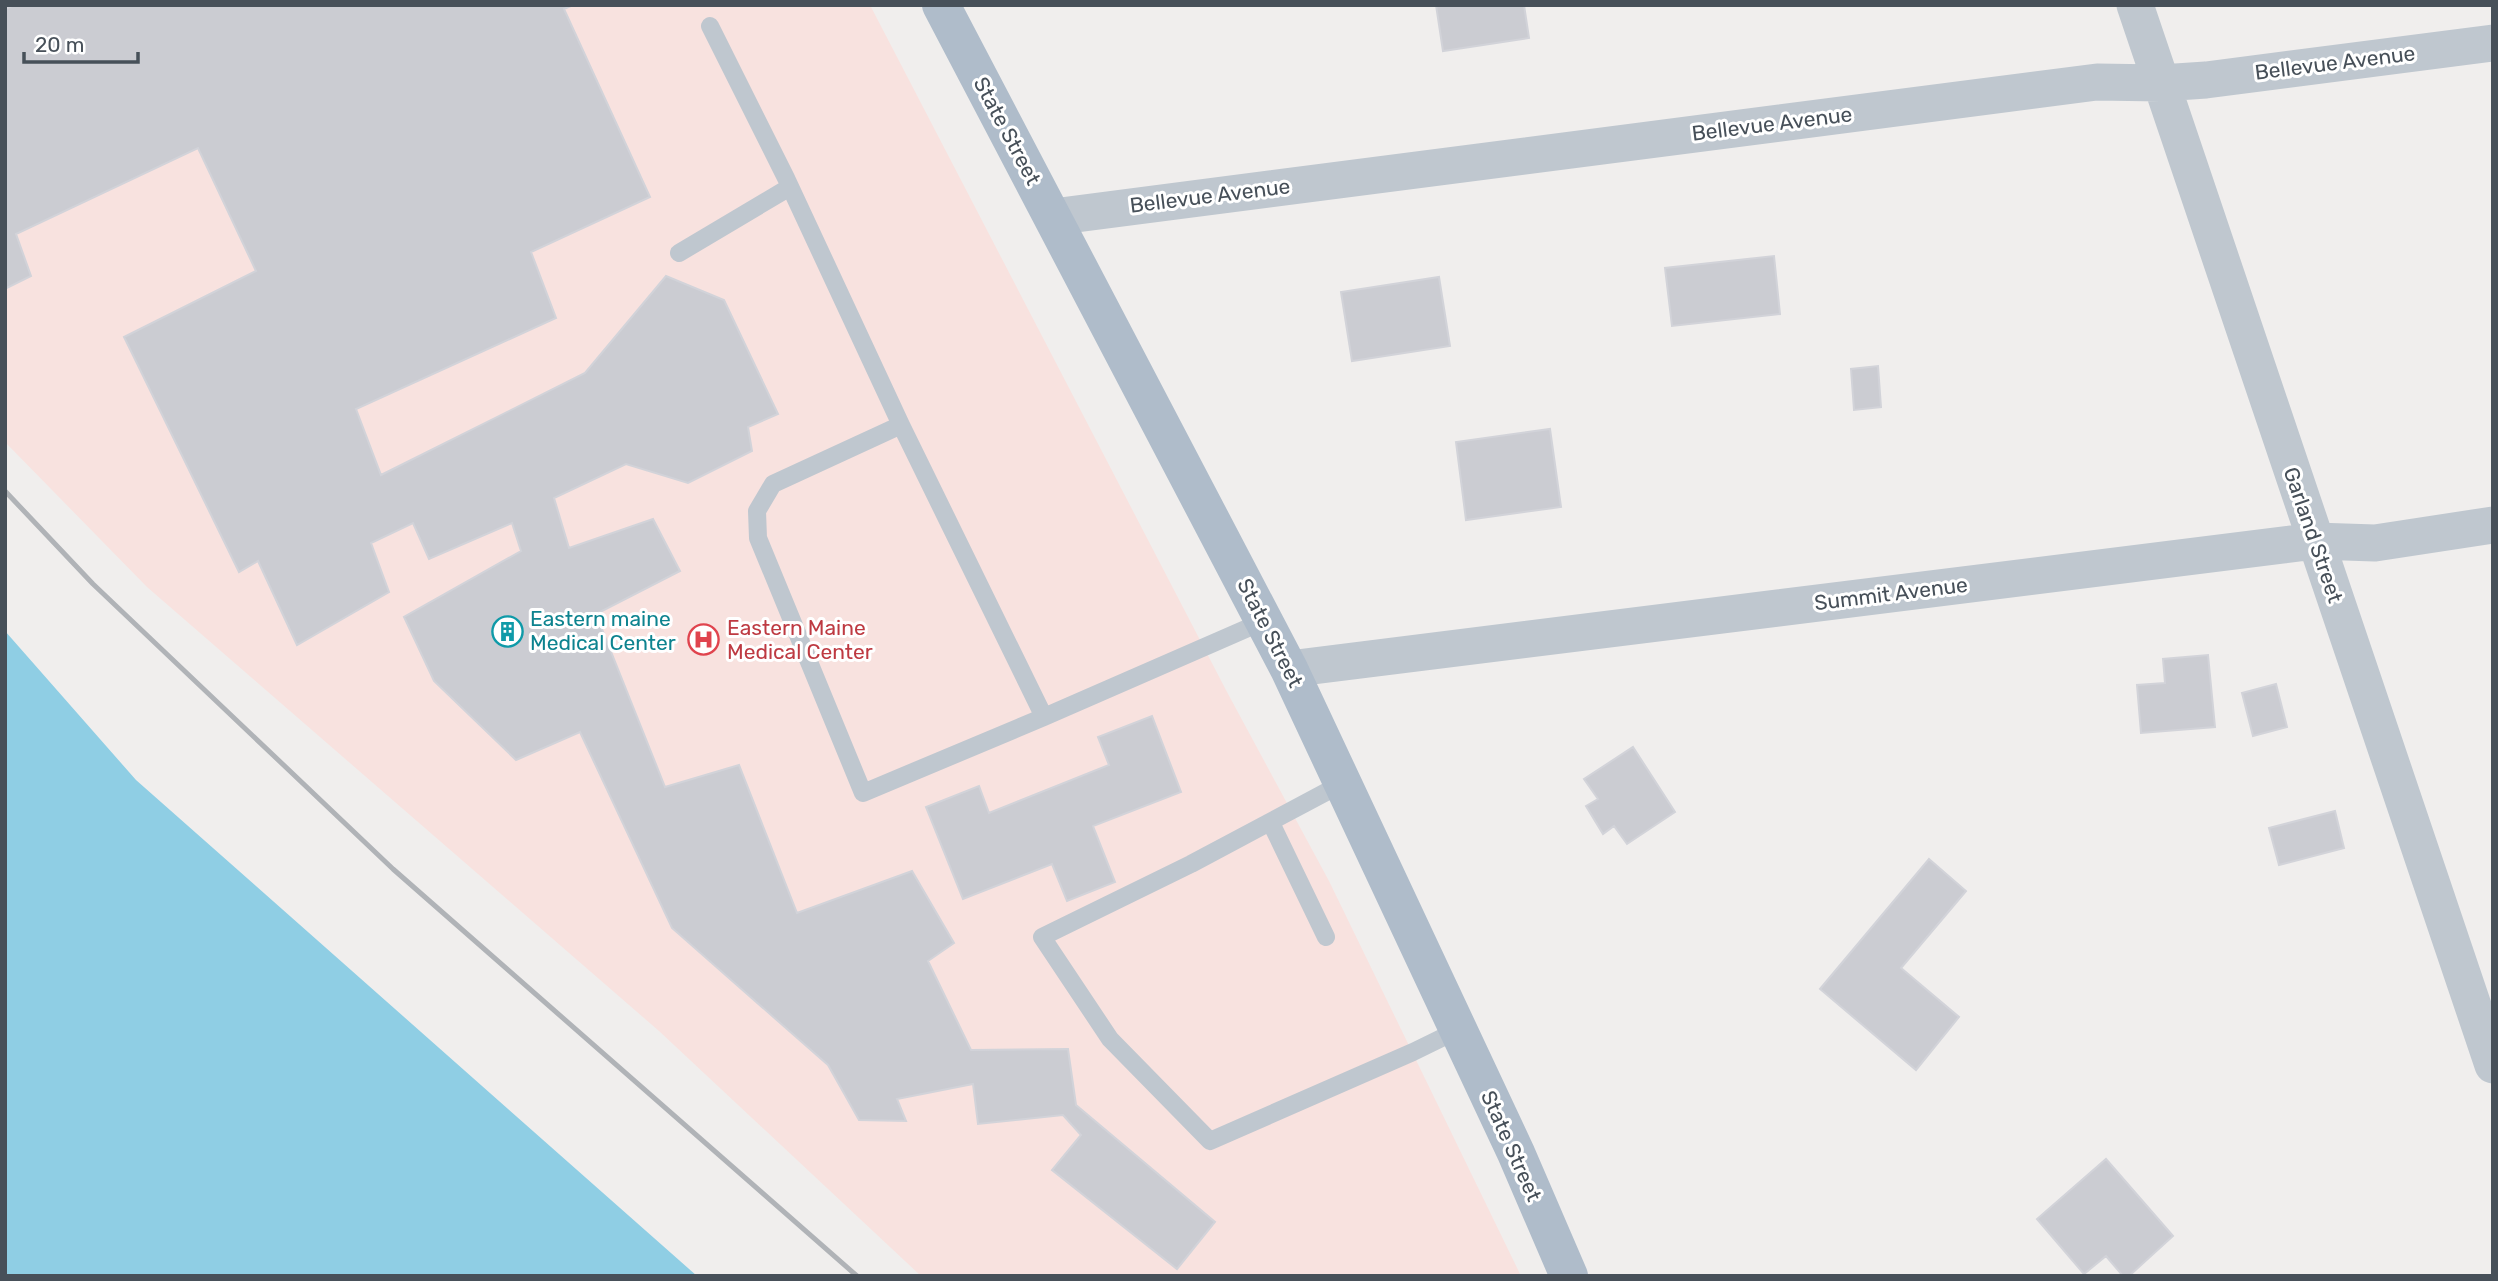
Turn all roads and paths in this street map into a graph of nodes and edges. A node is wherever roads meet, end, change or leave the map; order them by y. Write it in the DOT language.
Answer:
graph roads {
  1 [pos="941,5"];
  2 [pos="2135,5"];
  3 [pos="710,26"];
  4 [pos="2493,43"];
  5 [pos="2161,83"];
  6 [pos="790,187"];
  7 [pos="1053,217"];
  8 [pos="679,253"];
  9 [pos="901,425"];
  10 [pos="2493,525"];
  11 [pos="2315,541"];
  12 [pos="1264,621"];
  13 [pos="1289,669"];
  14 [pos="1044,717"];
  15 [pos="1343,783"];
  16 [pos="1270,823"];
  17 [pos="1326,937"];
  18 [pos="1458,1030"];
  19 [pos="2493,1065"];
  20 [pos="1569,1276"];
  1 -- 7 [label="main road, State Street"];
  2 -- 5 [label="street, Garland Street"];
  3 -- 6 [label="lane"];
  4 -- 5 [label="street, Bellevue Avenue"];
  5 -- 7 [label="street, Bellevue Avenue"];
  5 -- 11 [label="street, Garland Street"];
  6 -- 8 [label="lane"];
  6 -- 9 [label="lane"];
  7 -- 12 [label="main road, State Street"];
  9 -- 14 [label="lane"];
  9 -- 14 [label="lane"];
  10 -- 11 [label="street, Summit Avenue"];
  11 -- 13 [label="street, Summit Avenue"];
  11 -- 19 [label="street, Garland Street"];
  12 -- 13 [label="main road, State Street"];
  12 -- 14 [label="lane"];
  13 -- 15 [label="main road, State Street"];
  15 -- 16 [label="lane"];
  15 -- 18 [label="main road, State Street"];
  16 -- 17 [label="lane"];
  16 -- 18 [label="lane"];
  18 -- 20 [label="main road, State Street"];
}
